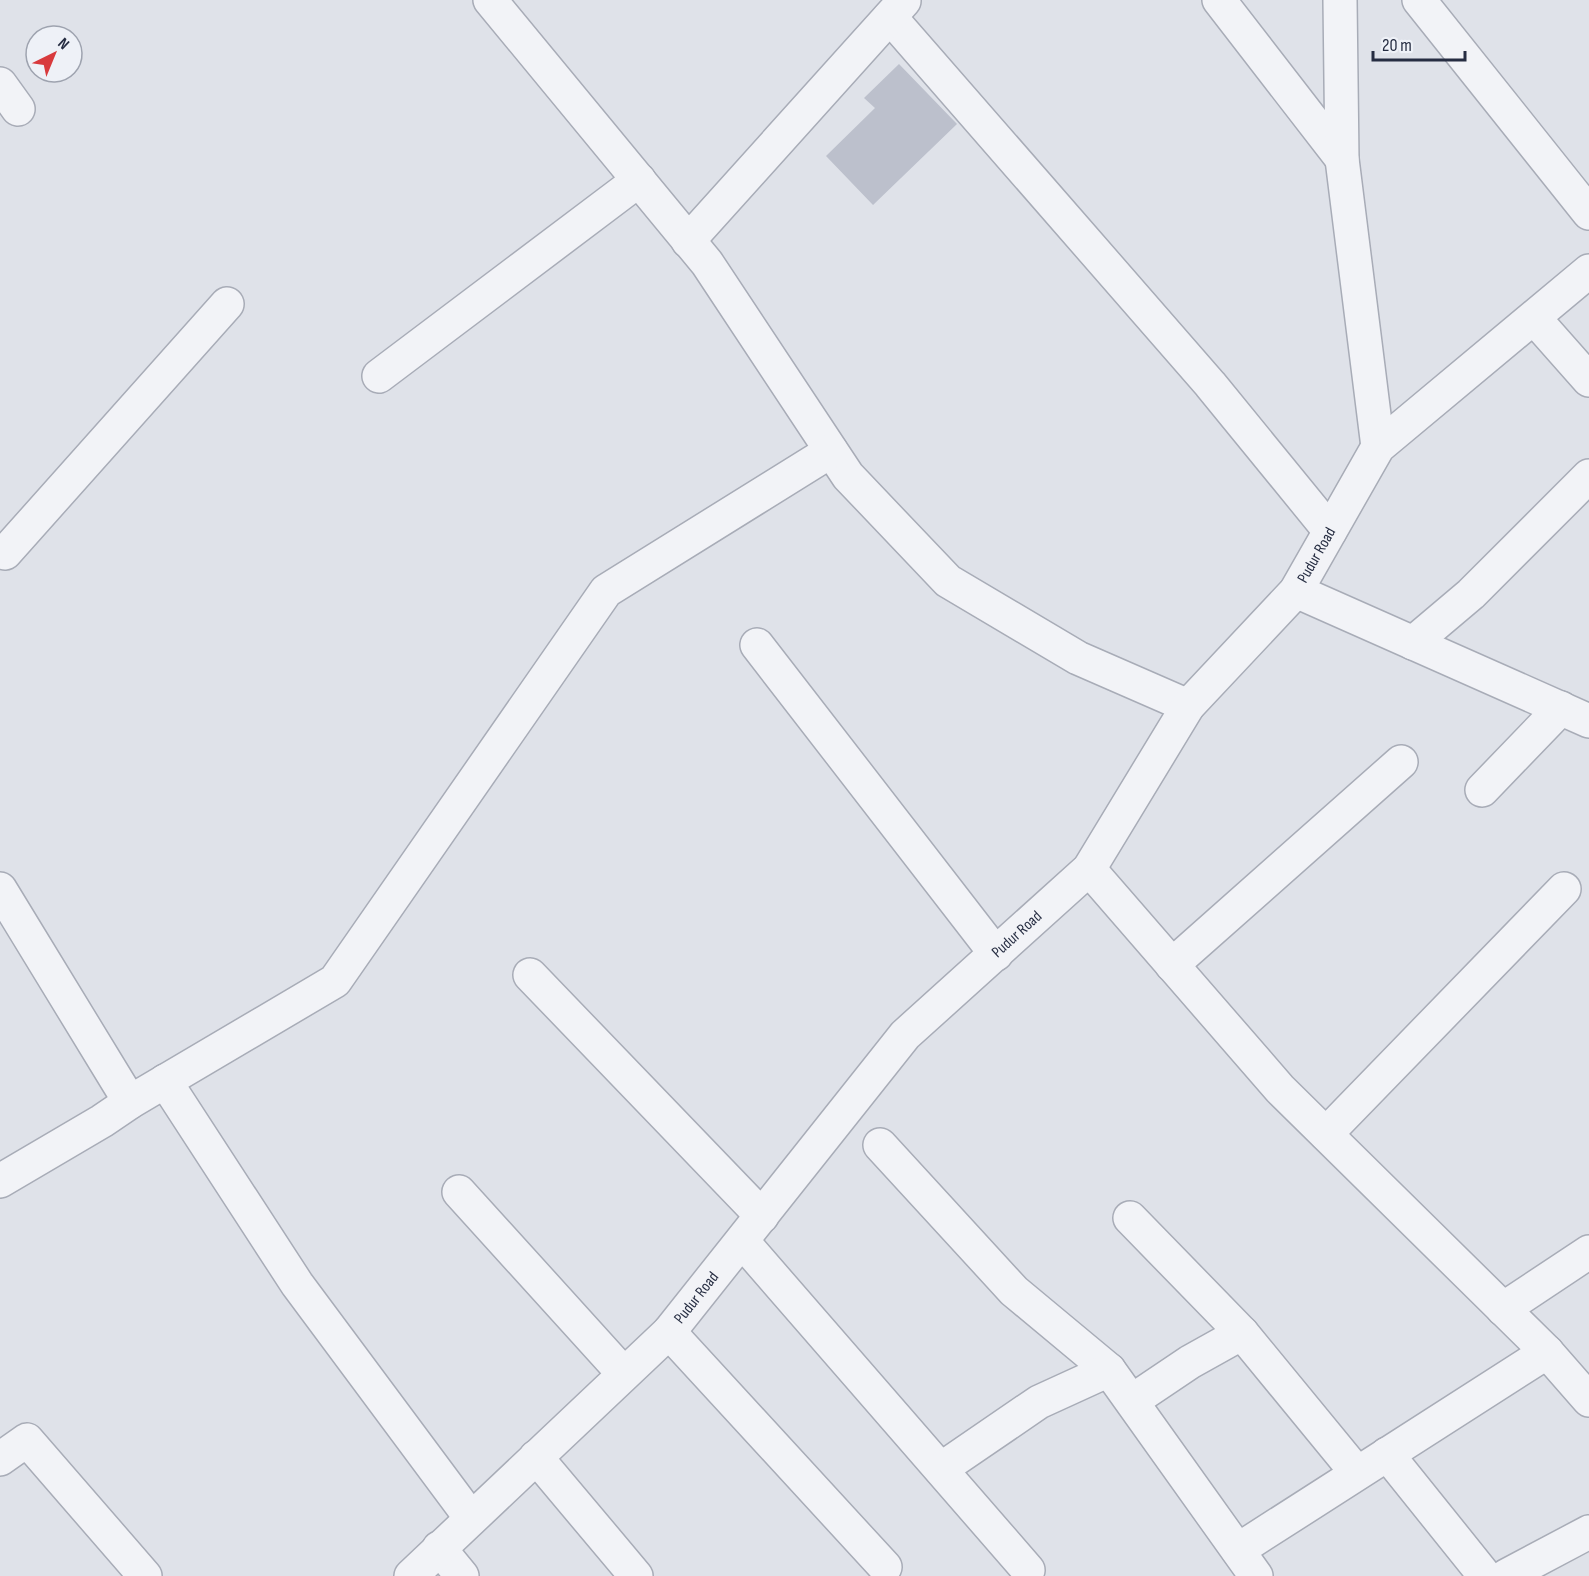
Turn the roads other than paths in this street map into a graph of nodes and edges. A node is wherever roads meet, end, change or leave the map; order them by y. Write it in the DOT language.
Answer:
graph roads {
  1 [pos="490,0"];
  2 [pos="1219,0"];
  3 [pos="1340,0"];
  4 [pos="1419,0"];
  5 [pos="898,8"];
  6 [pos="1342,159"];
  7 [pos="639,180"];
  8 [pos="1589,213"];
  9 [pos="688,241"];
  10 [pos="1589,271"];
  11 [pos="227,304"];
  12 [pos="1534,318"];
  13 [pos="379,376"];
  14 [pos="1589,380"];
  15 [pos="1378,447"];
  16 [pos="831,451"];
  17 [pos="1589,476"];
  18 [pos="1330,531"];
  19 [pos="2,553"];
  20 [pos="1296,591"];
  21 [pos="1413,643"];
  22 [pos="757,645"];
  23 [pos="1188,706"];
  24 [pos="1575,715"];
  25 [pos="1401,762"];
  26 [pos="1482,790"];
  27 [pos="1089,869"];
  28 [pos="0,889"];
  29 [pos="1564,889"];
  30 [pos="996,954"];
  31 [pos="1172,965"];
  32 [pos="530,975"];
  33 [pos="165,1081"];
  34 [pos="130,1102"];
  35 [pos="1326,1134"];
  36 [pos="880,1145"];
  37 [pos="0,1181"];
  38 [pos="459,1192"];
  39 [pos="1130,1218"];
  40 [pos="752,1228"];
  41 [pos="1589,1252"];
  42 [pos="1503,1309"];
  43 [pos="669,1332"];
  44 [pos="1242,1333"];
  45 [pos="1546,1352"];
  46 [pos="1109,1370"];
  47 [pos="624,1374"];
  48 [pos="1589,1400"];
  49 [pos="1132,1401"];
  50 [pos="1387,1454"];
  51 [pos="536,1457"];
  52 [pos="0,1459"];
  53 [pos="940,1469"];
  54 [pos="1357,1473"];
  55 [pos="471,1518"];
  56 [pos="1589,1532"];
  57 [pos="439,1548"];
  58 [pos="1238,1550"];
  59 [pos="885,1567"];
  60 [pos="1028,1570"];
  61 [pos="145,1576"];
  62 [pos="411,1576"];
  63 [pos="462,1576"];
  64 [pos="636,1576"];
  65 [pos="1256,1576"];
  66 [pos="1485,1576"];
  67 [pos="1506,1576"];
  1 -- 7 [label="street"];
  2 -- 6 [label="street"];
  3 -- 6 [label="street"];
  4 -- 8 [label="street"];
  5 -- 9 [label="street"];
  5 -- 18 [label="street"];
  6 -- 15 [label="street"];
  7 -- 9 [label="street"];
  7 -- 13 [label="street"];
  9 -- 16 [label="street"];
  10 -- 12 [label="street, Pudur Road"];
  11 -- 19 [label="street"];
  12 -- 14 [label="street"];
  12 -- 15 [label="street, Pudur Road"];
  15 -- 18 [label="street, Pudur Road"];
  16 -- 23 [label="street"];
  16 -- 33 [label="street"];
  17 -- 21 [label="street"];
  18 -- 20 [label="street, Pudur Road"];
  20 -- 21 [label="street"];
  20 -- 23 [label="street, Pudur Road"];
  21 -- 24 [label="street"];
  22 -- 30 [label="street"];
  23 -- 27 [label="street, Pudur Road"];
  24 -- 26 [label="street"];
  25 -- 31 [label="street"];
  27 -- 30 [label="street, Pudur Road"];
  27 -- 31 [label="street"];
  28 -- 34 [label="street"];
  29 -- 35 [label="street"];
  30 -- 40 [label="street, Pudur Road"];
  31 -- 35 [label="street"];
  32 -- 40 [label="street"];
  33 -- 34 [label="street"];
  33 -- 55 [label="street"];
  34 -- 37 [label="street"];
  35 -- 42 [label="street"];
  36 -- 46 [label="street"];
  38 -- 47 [label="street"];
  39 -- 44 [label="street"];
  40 -- 43 [label="street, Pudur Road"];
  40 -- 53 [label="street"];
  41 -- 42 [label="street"];
  42 -- 45 [label="street"];
  43 -- 47 [label="street, Pudur Road"];
  43 -- 59 [label="street"];
  44 -- 49 [label="street"];
  44 -- 54 [label="street"];
  45 -- 48 [label="street"];
  45 -- 50 [label="street"];
  46 -- 49 [label="street"];
  46 -- 53 [label="street"];
  47 -- 51 [label="street, Pudur Road"];
  49 -- 58 [label="street"];
  50 -- 54 [label="street"];
  50 -- 66 [label="street"];
  51 -- 55 [label="street, Pudur Road"];
  51 -- 64 [label="street"];
  52 -- 61 [label="street"];
  53 -- 60 [label="street"];
  54 -- 58 [label="street"];
  55 -- 57 [label="street, Pudur Road"];
  56 -- 67 [label="street"];
  57 -- 62 [label="street, Pudur Road"];
  57 -- 63 [label="street"];
  58 -- 65 [label="street"];
}
